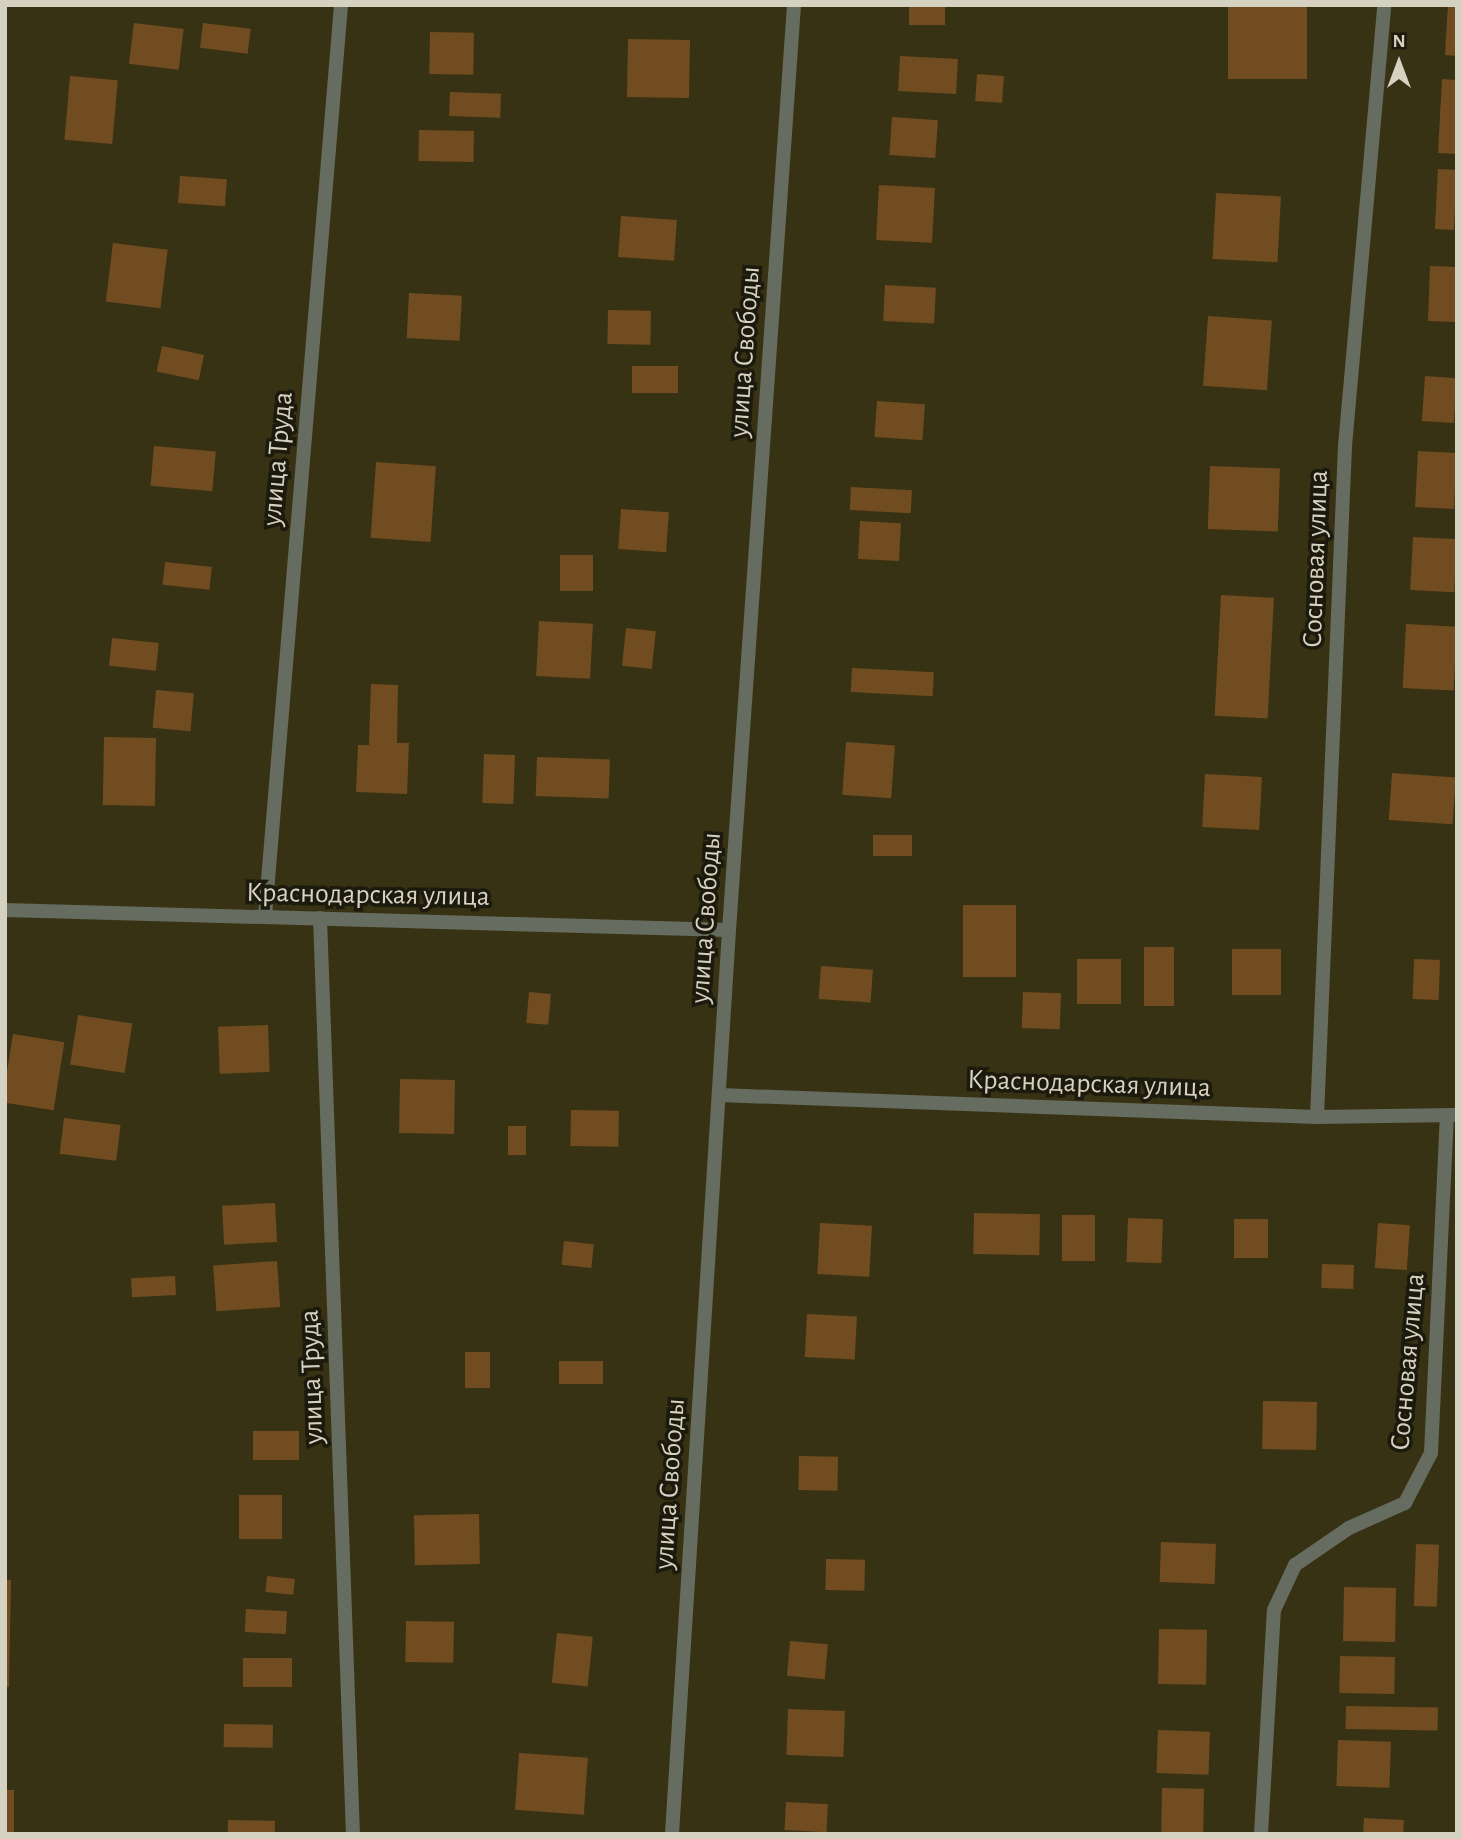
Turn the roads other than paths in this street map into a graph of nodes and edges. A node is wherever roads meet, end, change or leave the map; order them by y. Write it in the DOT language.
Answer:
graph roads {
  1 [pos="341,5"];
  2 [pos="794,5"];
  3 [pos="1384,5"];
  4 [pos="5,910"];
  5 [pos="265,916"];
  6 [pos="320,918"];
  7 [pos="729,930"];
  8 [pos="719,1095"];
  9 [pos="1452,1115"];
  10 [pos="1317,1116"];
  11 [pos="353,1834"];
  12 [pos="672,1834"];
  13 [pos="1261,1834"];
  1 -- 5 [label="street, улица Труда"];
  2 -- 7 [label="street, улица Свободы"];
  3 -- 10 [label="street, Сосновая улица"];
  4 -- 5 [label="street, Краснодарская улица"];
  5 -- 6 [label="street, Краснодарская улица"];
  6 -- 7 [label="street, Краснодарская улица"];
  6 -- 11 [label="street, улица Труда"];
  7 -- 8 [label="street, улица Свободы"];
  8 -- 10 [label="street, Краснодарская улица"];
  8 -- 12 [label="street, улица Свободы"];
  9 -- 10 [label="street, Краснодарская улица"];
  9 -- 13 [label="street, Сосновая улица"];
}
